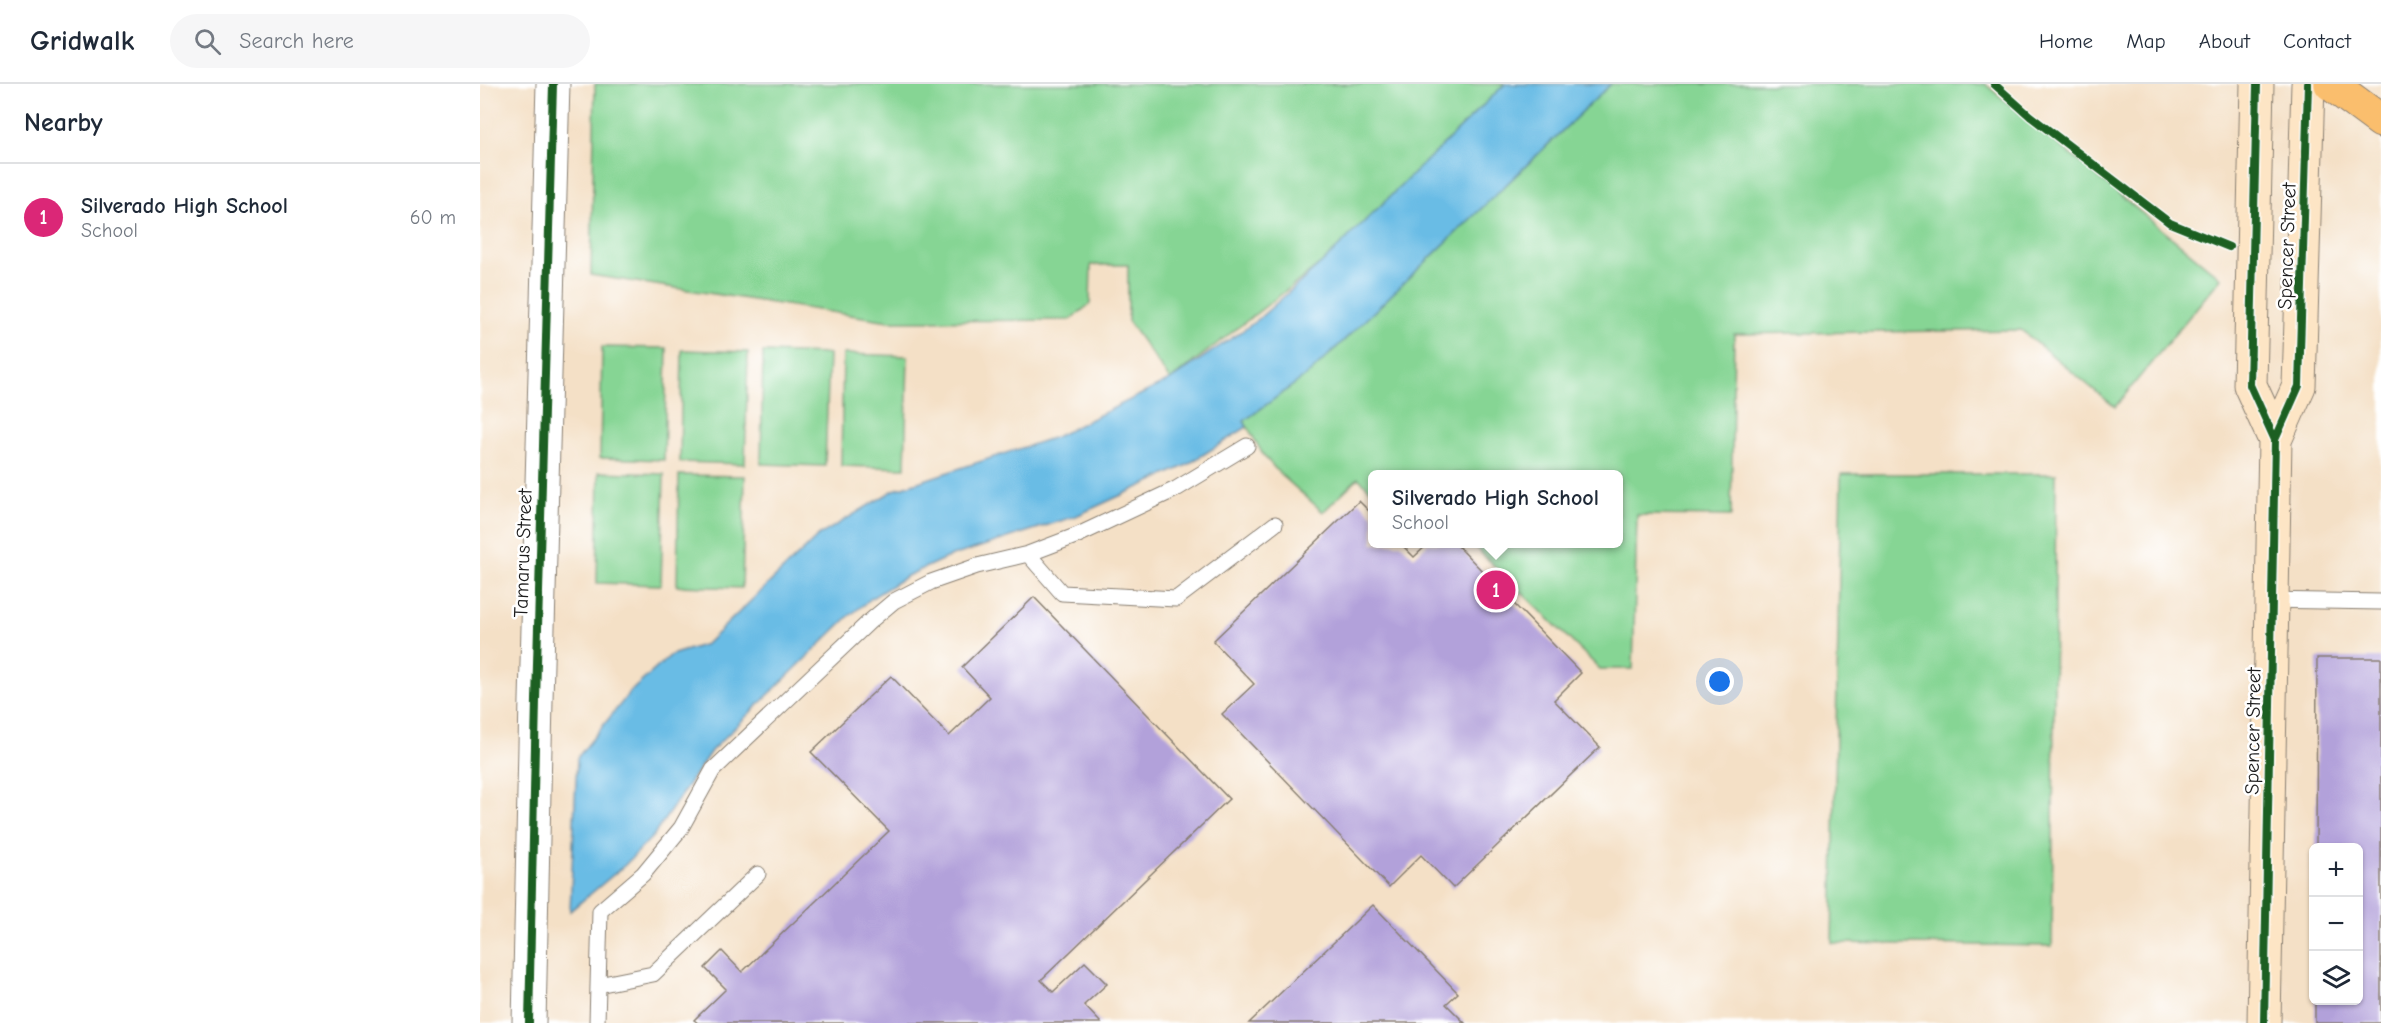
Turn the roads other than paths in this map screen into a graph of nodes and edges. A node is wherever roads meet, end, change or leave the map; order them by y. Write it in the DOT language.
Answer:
graph roads {
  1 [pos="554,84"];
  2 [pos="2257,84"];
  3 [pos="2308,84"];
  4 [pos="2331,84"];
  5 [pos="2381,121"];
  6 [pos="2276,440"];
  7 [pos="1247,446"];
  8 [pos="1275,524"];
  9 [pos="1028,554"];
  10 [pos="2272,600"];
  11 [pos="2381,602"];
  12 [pos="758,874"];
  13 [pos="598,985"];
  14 [pos="529,1023"];
  15 [pos="597,1023"];
  16 [pos="2264,1023"];
  1 -- 14 [label="street, Tamarus Street"];
  2 -- 6 [label="main road, Spencer Street"];
  3 -- 6 [label="main road, Spencer Street"];
  4 -- 5 [label="highway"];
  6 -- 10 [label="main road, Spencer Street"];
  7 -- 9 [label="lane"];
  8 -- 9 [label="lane"];
  9 -- 13 [label="lane"];
  10 -- 11 [label="lane"];
  10 -- 16 [label="main road, Spencer Street"];
  12 -- 13 [label="lane"];
  13 -- 15 [label="lane"];
}
